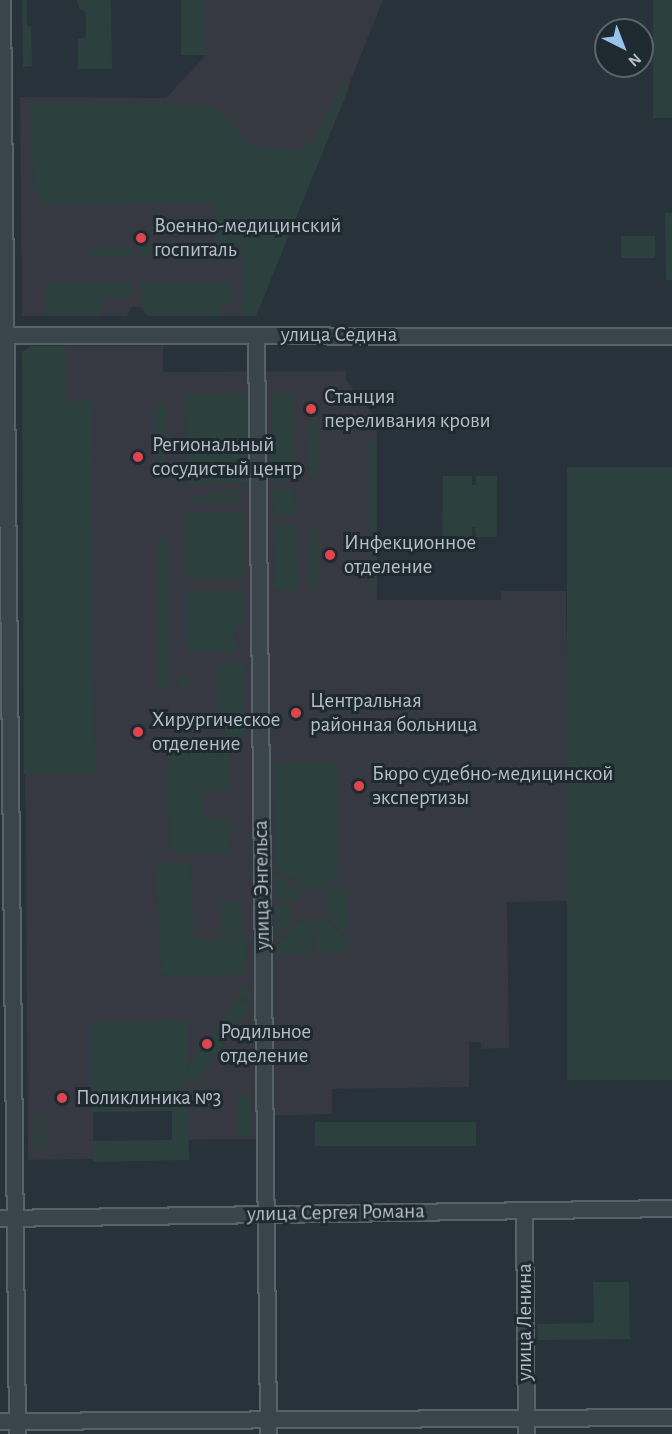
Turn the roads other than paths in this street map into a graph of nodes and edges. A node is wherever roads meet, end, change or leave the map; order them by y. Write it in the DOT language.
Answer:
graph roads {
  1 [pos="2,0"];
  2 [pos="2,160"];
  3 [pos="6,335"];
  4 [pos="256,335"];
  5 [pos="672,336"];
  6 [pos="3,387"];
  7 [pos="4,600"];
  8 [pos="5,806"];
  9 [pos="6,1009"];
  10 [pos="672,1208"];
  11 [pos="525,1210"];
  12 [pos="265,1215"];
  13 [pos="8,1218"];
  14 [pos="672,1417"];
  15 [pos="526,1418"];
  16 [pos="0,1421"];
  17 [pos="17,1427"];
  18 [pos="268,1427"];
  19 [pos="526,1434"];
  1 -- 2 [label="street"];
  2 -- 3 [label="street"];
  3 -- 4 [label="street, улица Седина"];
  3 -- 6 [label="street"];
  4 -- 5 [label="street, улица Седина"];
  4 -- 12 [label="street, улица Энгельса"];
  6 -- 7 [label="street"];
  7 -- 8 [label="street"];
  8 -- 9 [label="street"];
  9 -- 13 [label="street"];
  10 -- 11 [label="street, улица Сергея Романа"];
  11 -- 12 [label="street, улица Сергея Романа"];
  11 -- 15 [label="street, улица Ленина"];
  12 -- 13 [label="street, улица Сергея Романа"];
  12 -- 18 [label="street, улица Энгельса"];
  13 -- 17 [label="street"];
  14 -- 15 [label="street"];
  15 -- 18 [label="street"];
  15 -- 19 [label="street, улица Ленина"];
  16 -- 17 [label="street"];
  17 -- 18 [label="street"];
}
